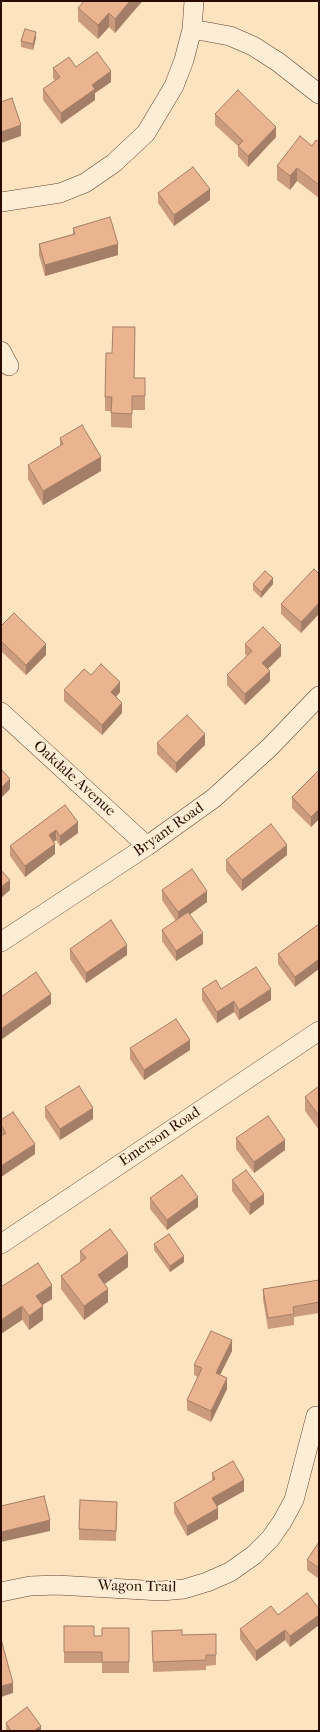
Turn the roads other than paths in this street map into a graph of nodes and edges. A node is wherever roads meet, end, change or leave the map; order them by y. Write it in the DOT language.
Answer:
graph roads {
  1 [pos="194,1"];
  2 [pos="192,29"];
  3 [pos="319,94"];
  4 [pos="1,202"];
  5 [pos="319,696"];
  6 [pos="1,712"];
  7 [pos="147,846"];
  8 [pos="1,942"];
  9 [pos="319,1031"];
  10 [pos="1,1244"];
  11 [pos="316,1416"];
  12 [pos="1,1592"];
  1 -- 2 [label="street"];
  2 -- 3 [label="street"];
  2 -- 4 [label="street"];
  5 -- 7 [label="street, Bryant Road"];
  6 -- 7 [label="street, Oakdale Avenue"];
  7 -- 8 [label="street, Bryant Road"];
  9 -- 10 [label="street, Emerson Road"];
  11 -- 12 [label="street, Wagon Trail"];
}
